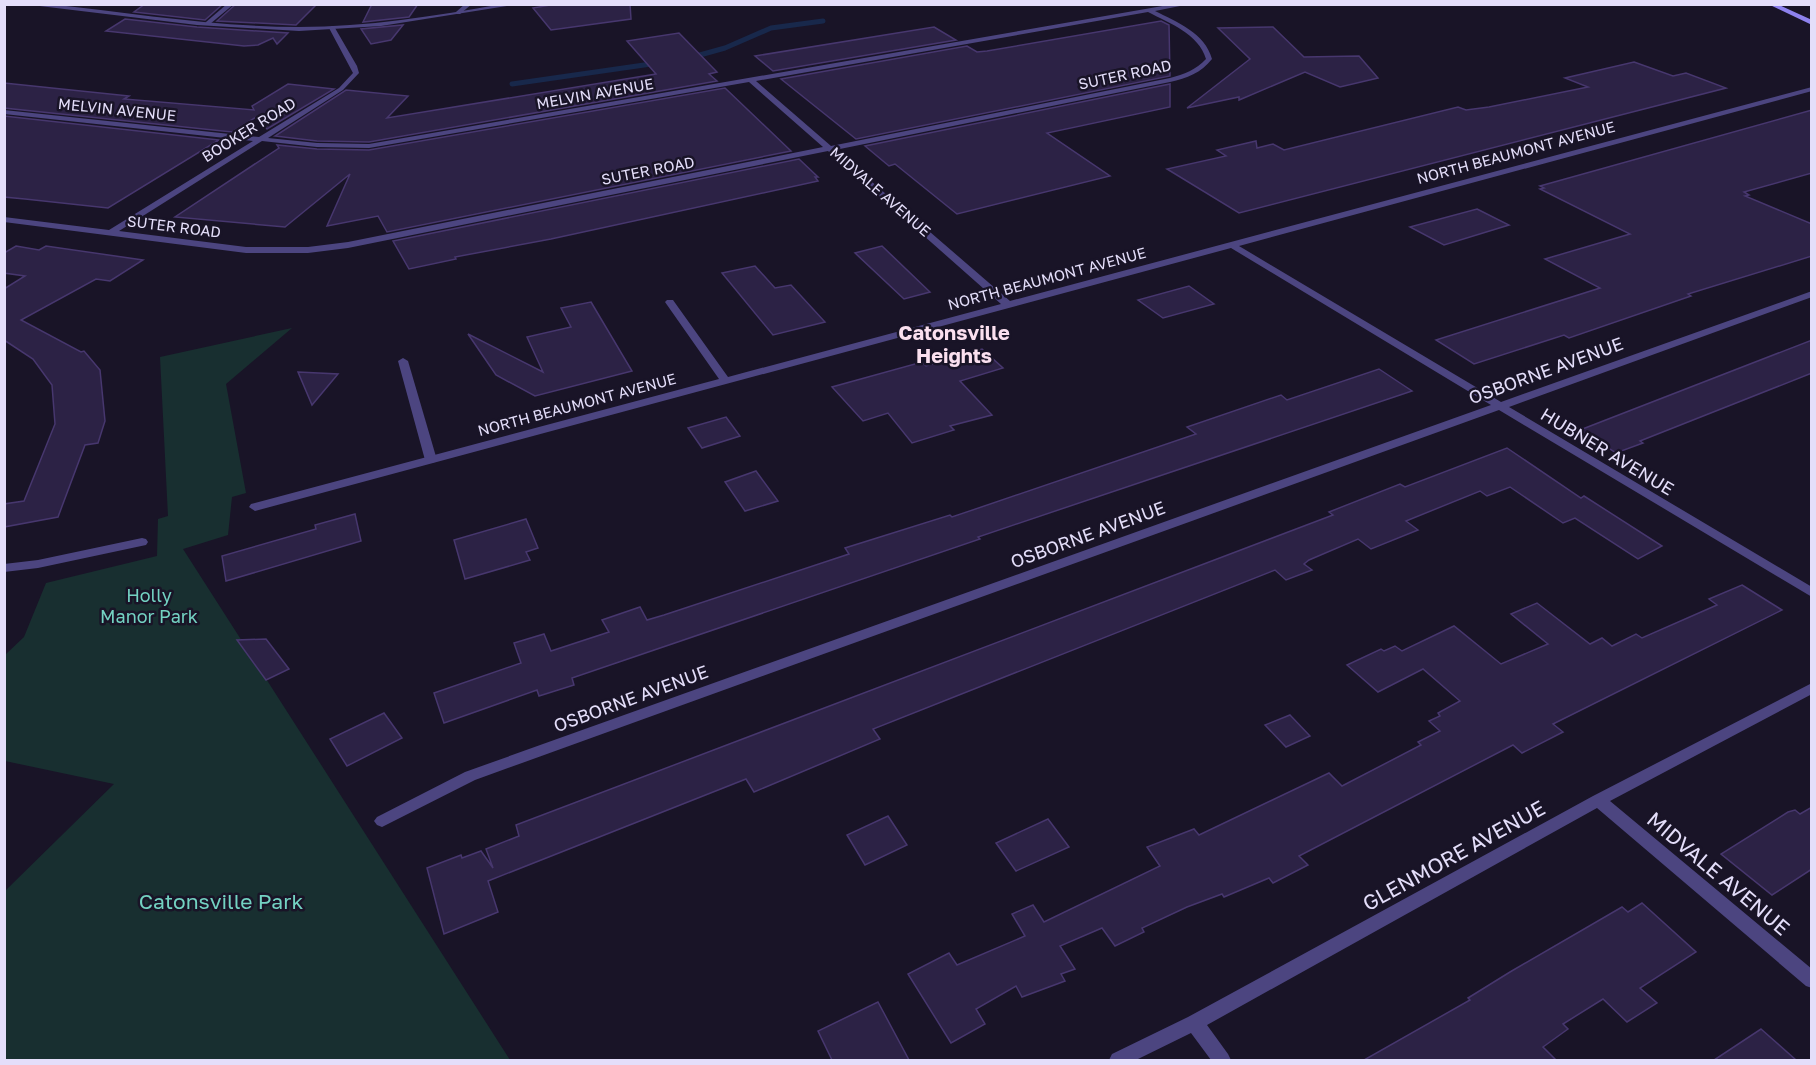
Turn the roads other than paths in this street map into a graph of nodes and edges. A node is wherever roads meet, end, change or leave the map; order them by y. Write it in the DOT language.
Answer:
graph roads {
  1 [pos="26,4"];
  2 [pos="231,4"];
  3 [pos="469,4"];
  4 [pos="516,4"];
  5 [pos="1187,4"];
  6 [pos="1771,4"];
  7 [pos="33,5"];
  8 [pos="1150,11"];
  9 [pos="458,14"];
  10 [pos="207,22"];
  11 [pos="1812,23"];
  12 [pos="332,28"];
  13 [pos="751,80"];
  14 [pos="1812,89"];
  15 [pos="4,112"];
  16 [pos="260,139"];
  17 [pos="829,148"];
  18 [pos="4,219"];
  19 [pos="110,233"];
  20 [pos="1232,245"];
  21 [pos="1812,294"];
  22 [pos="670,302"];
  23 [pos="1008,305"];
  24 [pos="404,361"];
  25 [pos="726,381"];
  26 [pos="1499,407"];
  27 [pos="431,460"];
  28 [pos="255,507"];
  29 [pos="142,542"];
  30 [pos="4,568"];
  31 [pos="1812,593"];
  32 [pos="1812,688"];
  33 [pos="1598,800"];
  34 [pos="382,821"];
  35 [pos="1812,980"];
  36 [pos="1194,1023"];
  37 [pos="1118,1060"];
  38 [pos="1222,1060"];
  1 -- 7 [label="street"];
  2 -- 10 [label="street"];
  3 -- 9 [label="street"];
  4 -- 9 [label="street"];
  5 -- 8 [label="street, MELVIN AVENUE"];
  6 -- 11 [label="main road"];
  7 -- 10 [label="street"];
  8 -- 13 [label="street, MELVIN AVENUE"];
  8 -- 17 [label="street, SUTER ROAD"];
  9 -- 12 [label="street"];
  10 -- 12 [label="street"];
  12 -- 16 [label="street, BOOKER ROAD"];
  13 -- 16 [label="street, MELVIN AVENUE"];
  13 -- 17 [label="street, MIDVALE AVENUE"];
  14 -- 20 [label="street, NORTH BEAUMONT AVENUE"];
  15 -- 16 [label="street, MELVIN AVENUE"];
  16 -- 19 [label="street, BOOKER ROAD"];
  17 -- 19 [label="street, SUTER ROAD"];
  17 -- 23 [label="street, MIDVALE AVENUE"];
  18 -- 19 [label="street, SUTER ROAD"];
  20 -- 23 [label="street, NORTH BEAUMONT AVENUE"];
  20 -- 26 [label="street, HUBNER AVENUE"];
  21 -- 26 [label="street, OSBORNE AVENUE"];
  22 -- 25 [label="street"];
  23 -- 25 [label="street, NORTH BEAUMONT AVENUE"];
  24 -- 27 [label="street"];
  25 -- 27 [label="street, NORTH BEAUMONT AVENUE"];
  26 -- 31 [label="street, HUBNER AVENUE"];
  26 -- 34 [label="street, OSBORNE AVENUE"];
  27 -- 28 [label="street, NORTH BEAUMONT AVENUE"];
  29 -- 30 [label="street"];
  32 -- 33 [label="street, GLENMORE AVENUE"];
  33 -- 35 [label="street, MIDVALE AVENUE"];
  33 -- 36 [label="street, GLENMORE AVENUE"];
  36 -- 37 [label="street, GLENMORE AVENUE"];
  36 -- 38 [label="street"];
}
